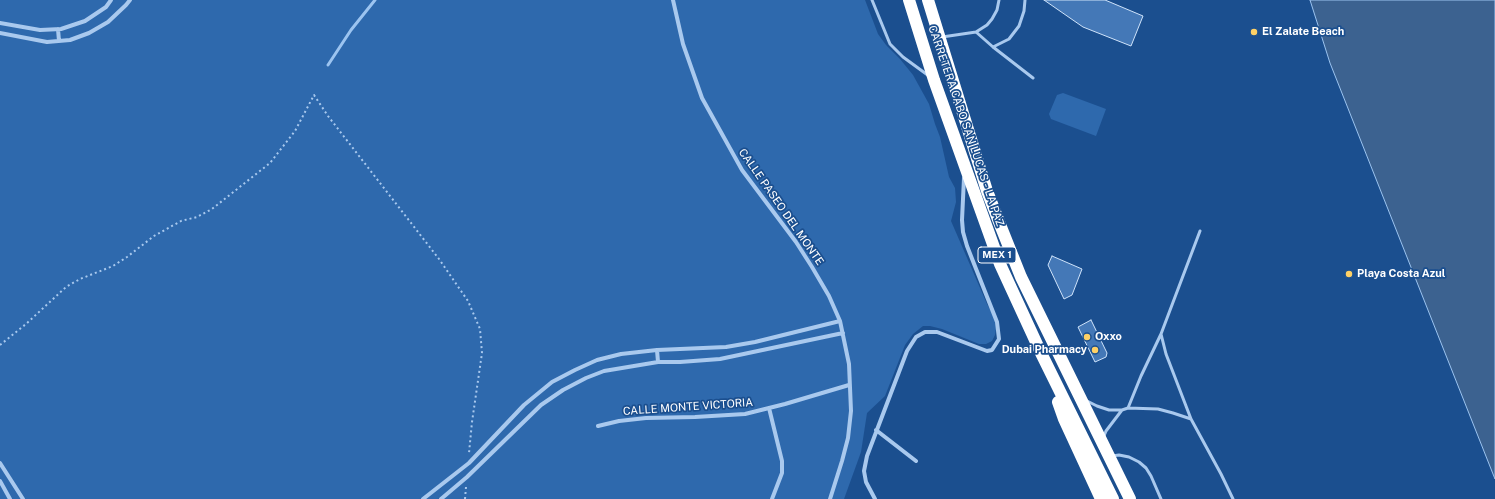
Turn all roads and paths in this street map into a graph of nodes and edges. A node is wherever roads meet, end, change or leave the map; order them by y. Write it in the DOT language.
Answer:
graph roads {
  1 [pos="111,0"];
  2 [pos="130,0"];
  3 [pos="673,0"];
  4 [pos="872,0"];
  5 [pos="909,0"];
  6 [pos="928,0"];
  7 [pos="999,0"];
  8 [pos="1025,0"];
  9 [pos="0,23"];
  10 [pos="58,29"];
  11 [pos="976,32"];
  12 [pos="0,33"];
  13 [pos="940,37"];
  14 [pos="59,41"];
  15 [pos="993,47"];
  16 [pos="1034,78"];
  17 [pos="934,80"];
  18 [pos="965,166"];
  19 [pos="1200,231"];
  20 [pos="840,321"];
  21 [pos="843,334"];
  22 [pos="1160,334"];
  23 [pos="0,345"];
  24 [pos="657,350"];
  25 [pos="1041,354"];
  26 [pos="658,362"];
  27 [pos="849,385"];
  28 [pos="1080,396"];
  29 [pos="769,408"];
  30 [pos="1128,408"];
  31 [pos="1122,410"];
  32 [pos="1191,419"];
  33 [pos="598,426"];
  34 [pos="876,430"];
  35 [pos="1103,442"];
  36 [pos="1109,456"];
  37 [pos="916,461"];
  38 [pos="0,463"];
  39 [pos="469,463"];
  40 [pos="467,477"];
  41 [pos="0,482"];
  42 [pos="10,499"];
  43 [pos="22,499"];
  44 [pos="423,499"];
  45 [pos="441,499"];
  46 [pos="465,499"];
  47 [pos="772,499"];
  48 [pos="830,499"];
  49 [pos="875,499"];
  50 [pos="1101,499"];
  51 [pos="1113,499"];
  52 [pos="1130,499"];
  53 [pos="1161,499"];
  54 [pos="1233,499"];
  1 -- 10 [label="street"];
  2 -- 14 [label="street"];
  3 -- 20 [label="street, CALLE PASEO DEL MONTE"];
  4 -- 17 [label="lane"];
  5 -- 17 [label="highway, CARRETERA CABO SAN LUCAS - LA PAZ / MEX 1"];
  6 -- 13 [label="highway, CARRETERA CABO SAN LUCAS - LA PAZ / MEX 1"];
  7 -- 11 [label="lane"];
  8 -- 15 [label="lane"];
  9 -- 10 [label="street"];
  10 -- 14 [label="street"];
  11 -- 13 [label="lane"];
  11 -- 15 [label="lane"];
  12 -- 14 [label="street"];
  13 -- 28 [label="highway, CARRETERA CABO SAN LUCAS - LA PAZ / MEX 1"];
  15 -- 16 [label="lane"];
  17 -- 18 [label="highway, CARRETERA CABO SAN LUCAS - LA PAZ / MEX 1"];
  18 -- 25 [label="highway, CARRETERA CABO SAN LUCAS - LA PAZ / MEX 1"];
  18 -- 34 [label="street"];
  19 -- 22 [label="lane"];
  20 -- 21 [label="street, CALLE PASEO DEL MONTE"];
  20 -- 24 [label="street"];
  21 -- 26 [label="street"];
  21 -- 27 [label="street, CALLE PASEO DEL MONTE"];
  22 -- 30 [label="lane"];
  22 -- 32 [label="lane"];
  23 -- 39 [label="path"];
  24 -- 26 [label="street"];
  24 -- 39 [label="street"];
  25 -- 50 [label="highway"];
  25 -- 51 [label="highway, CARRETERA CABO SAN LUCAS - LA PAZ / MEX 1"];
  26 -- 40 [label="street"];
  27 -- 29 [label="street, CALLE MONTE VICTORIA"];
  27 -- 48 [label="street, CALLE PASEO DEL MONTE"];
  28 -- 31 [label="lane"];
  28 -- 35 [label="highway, CARRETERA CABO SAN LUCAS - LA PAZ / MEX 1"];
  29 -- 33 [label="street, CALLE MONTE VICTORIA"];
  29 -- 47 [label="street"];
  30 -- 31 [label="lane"];
  30 -- 32 [label="lane"];
  31 -- 35 [label="lane"];
  32 -- 54 [label="lane"];
  34 -- 37 [label="street"];
  34 -- 49 [label="street"];
  35 -- 36 [label="highway, CARRETERA CABO SAN LUCAS - LA PAZ / MEX 1"];
  36 -- 52 [label="highway, CARRETERA CABO SAN LUCAS - LA PAZ / MEX 1"];
  36 -- 53 [label="lane"];
  38 -- 43 [label="street"];
  39 -- 44 [label="street"];
  40 -- 45 [label="street"];
  40 -- 46 [label="path"];
  41 -- 42 [label="street"];
}
